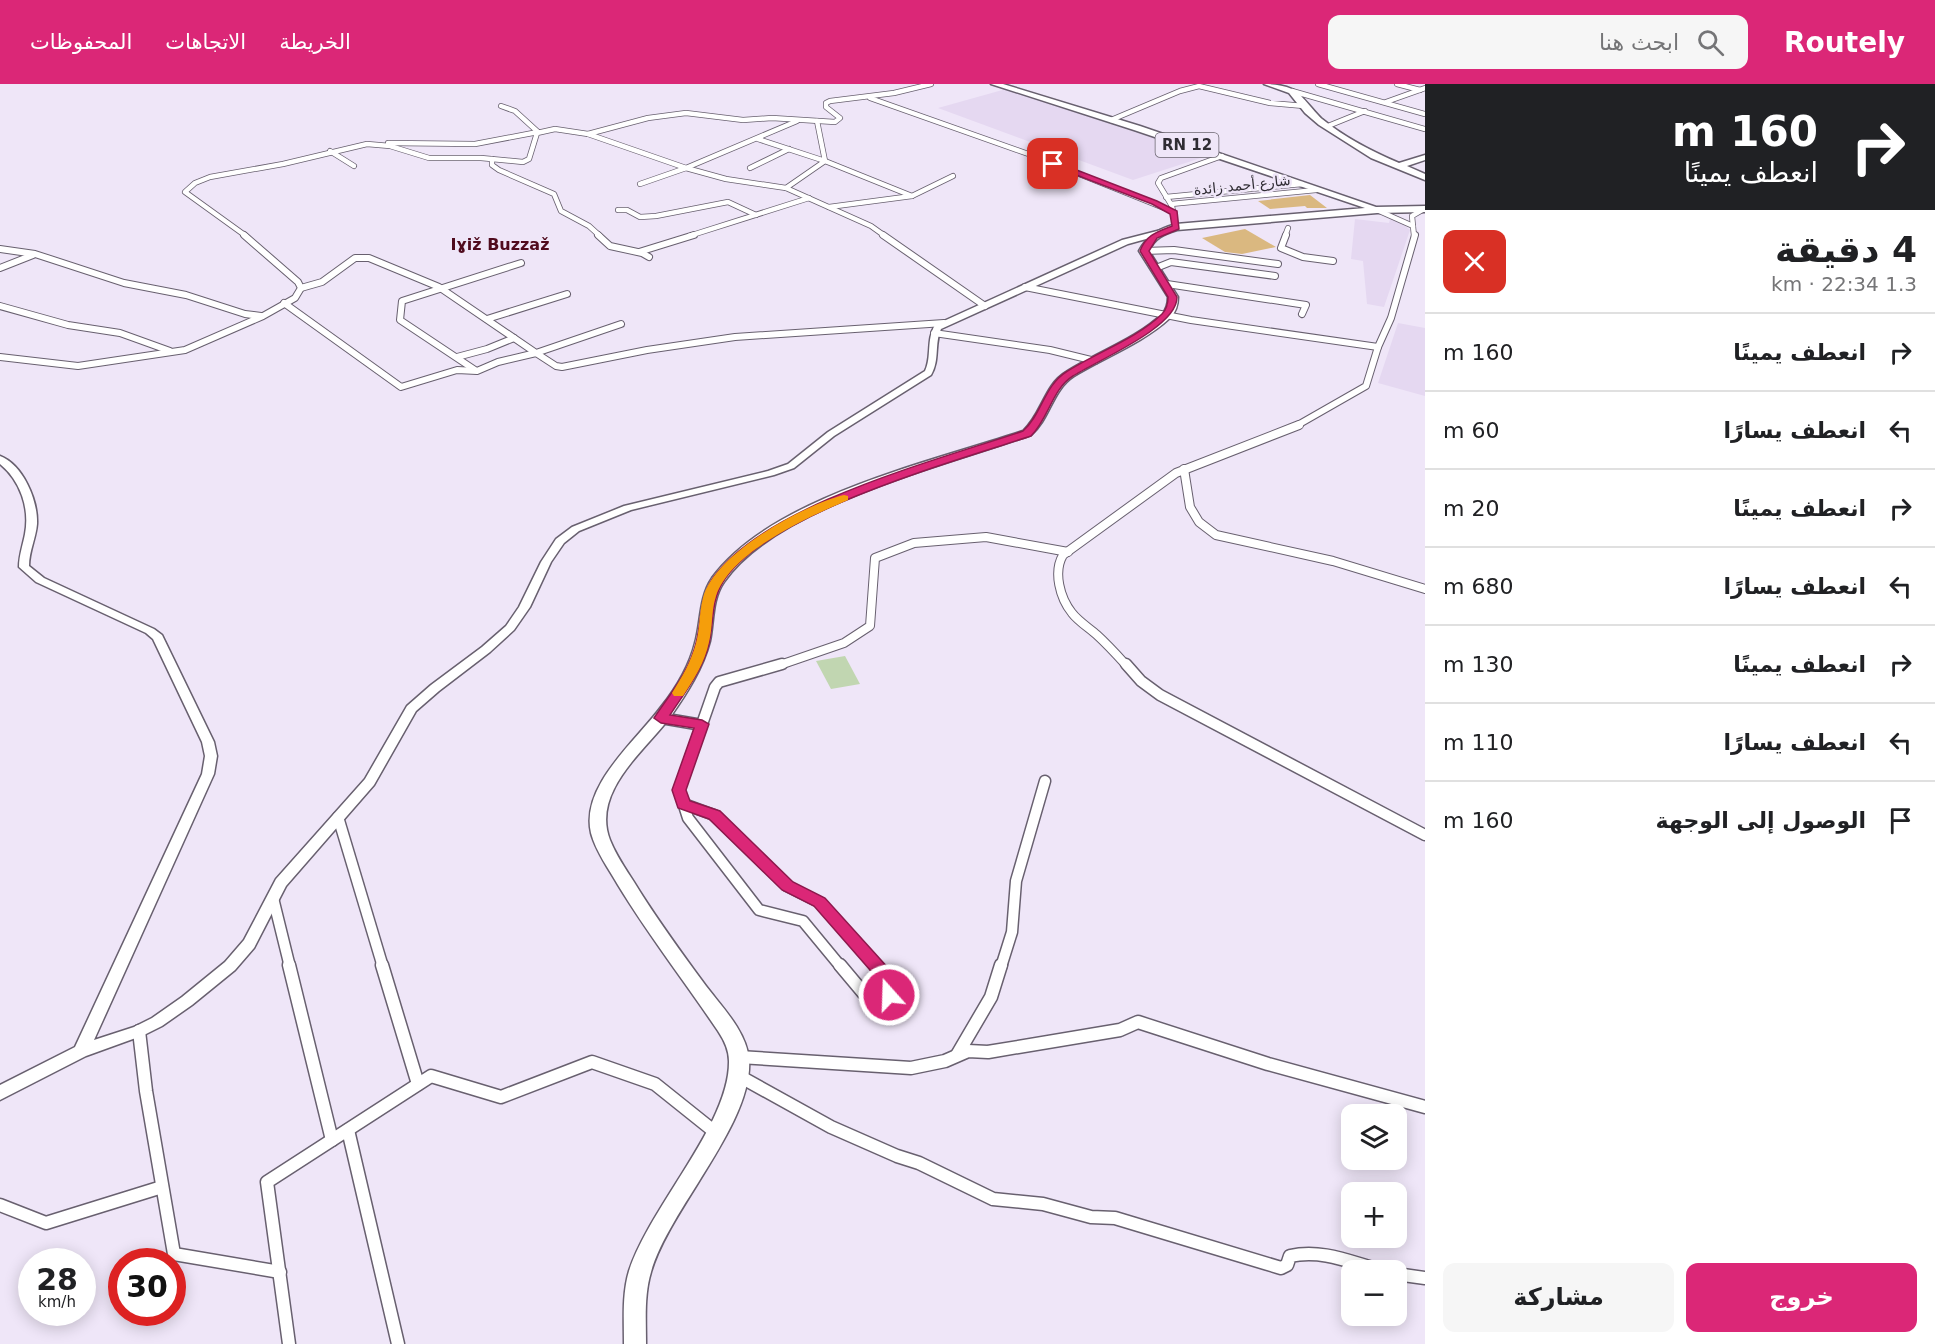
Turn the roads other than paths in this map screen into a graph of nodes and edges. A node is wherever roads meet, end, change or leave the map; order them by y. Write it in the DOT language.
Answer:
graph roads {
  1 [pos="931,84"];
  2 [pos="995,84"];
  3 [pos="1268,84"];
  4 [pos="1318,84"];
  5 [pos="1397,84"];
  6 [pos="1423,90"];
  7 [pos="1292,91"];
  8 [pos="866,96"];
  9 [pos="1385,103"];
  10 [pos="501,106"];
  11 [pos="1304,106"];
  12 [pos="1363,111"];
  13 [pos="1425,114"];
  14 [pos="799,120"];
  15 [pos="1111,120"];
  16 [pos="817,121"];
  17 [pos="1328,126"];
  18 [pos="1425,129"];
  19 [pos="538,132"];
  20 [pos="588,134"];
  21 [pos="758,139"];
  22 [pos="373,144"];
  23 [pos="789,149"];
  24 [pos="330,151"];
  25 [pos="1222,156"];
  26 [pos="1425,157"];
  27 [pos="492,159"];
  28 [pos="825,161"];
  29 [pos="354,166"];
  30 [pos="1400,166"];
  31 [pos="686,168"];
  32 [pos="750,168"];
  33 [pos="953,176"];
  34 [pos="1425,177"];
  35 [pos="640,184"];
  36 [pos="1302,184"];
  37 [pos="786,188"];
  38 [pos="1316,190"];
  39 [pos="912,196"];
  40 [pos="1167,197"];
  41 [pos="809,198"];
  42 [pos="1171,204"];
  43 [pos="828,207"];
  44 [pos="1425,209"];
  45 [pos="618,210"];
  46 [pos="1377,210"];
  47 [pos="756,215"];
  48 [pos="1175,220"];
  49 [pos="1413,226"];
  50 [pos="1288,228"];
  51 [pos="1161,231"];
  52 [pos="0,249"];
  53 [pos="1144,251"];
  54 [pos="639,252"];
  55 [pos="35,254"];
  56 [pos="649,257"];
  57 [pos="1333,261"];
  58 [pos="521,263"];
  59 [pos="1278,264"];
  60 [pos="0,268"];
  61 [pos="1156,268"];
  62 [pos="1275,276"];
  63 [pos="1167,284"];
  64 [pos="439,287"];
  65 [pos="1025,287"];
  66 [pos="301,288"];
  67 [pos="567,294"];
  68 [pos="284,303"];
  69 [pos="0,306"];
  70 [pos="985,306"];
  71 [pos="1302,314"];
  72 [pos="1167,315"];
  73 [pos="263,316"];
  74 [pos="487,319"];
  75 [pos="944,323"];
  76 [pos="621,324"];
  77 [pos="934,333"];
  78 [pos="514,338"];
  79 [pos="1378,346"];
  80 [pos="170,351"];
  81 [pos="536,353"];
  82 [pos="0,357"];
  83 [pos="457,357"];
  84 [pos="1095,361"];
  85 [pos="477,371"];
  86 [pos="0,459"];
  87 [pos="1185,469"];
  88 [pos="1068,552"];
  89 [pos="1425,589"];
  90 [pos="661,718"];
  91 [pos="702,724"];
  92 [pos="1045,780"];
  93 [pos="684,804"];
  94 [pos="338,817"];
  95 [pos="1425,835"];
  96 [pos="273,898"];
  97 [pos="139,1031"];
  98 [pos="81,1051"];
  99 [pos="957,1055"];
  100 [pos="739,1057"];
  101 [pos="739,1076"];
  102 [pos="418,1084"];
  103 [pos="0,1093"];
  104 [pos="1425,1107"];
  105 [pos="348,1130"];
  106 [pos="715,1132"];
  107 [pos="332,1140"];
  108 [pos="162,1186"];
  109 [pos="0,1205"];
  110 [pos="1347,1260"];
  111 [pos="280,1272"];
  112 [pos="1407,1276"];
  113 [pos="1425,1278"];
  114 [pos="290,1344"];
  115 [pos="398,1344"];
  116 [pos="635,1344"];
  1 -- 8 [label="street"];
  2 -- 15 [label="main road, RN 12"];
  3 -- 7 [label="main road"];
  4 -- 9 [label="street"];
  5 -- 6 [label="street"];
  6 -- 9 [label="street"];
  7 -- 11 [label="main road"];
  7 -- 12 [label="street"];
  8 -- 16 [label="street"];
  8 -- 48 [label="street"];
  9 -- 12 [label="street"];
  9 -- 13 [label="street"];
  10 -- 19 [label="street"];
  11 -- 15 [label="street"];
  11 -- 17 [label="main road"];
  12 -- 17 [label="street"];
  12 -- 18 [label="street"];
  14 -- 16 [label="street"];
  14 -- 20 [label="street"];
  14 -- 21 [label="street"];
  15 -- 25 [label="main road, RN 12"];
  16 -- 28 [label="street"];
  17 -- 30 [label="main road"];
  19 -- 20 [label="street"];
  19 -- 22 [label="street"];
  19 -- 27 [label="street"];
  20 -- 31 [label="street"];
  21 -- 23 [label="street"];
  21 -- 31 [label="street"];
  22 -- 24 [label="street"];
  22 -- 27 [label="street"];
  23 -- 28 [label="street"];
  23 -- 32 [label="street"];
  24 -- 29 [label="street"];
  24 -- 66 [label="street"];
  25 -- 36 [label="main road, RN 12"];
  25 -- 40 [label="street"];
  26 -- 30 [label="main road"];
  27 -- 54 [label="street"];
  28 -- 37 [label="street"];
  28 -- 39 [label="street"];
  30 -- 34 [label="main road"];
  31 -- 35 [label="street"];
  31 -- 37 [label="street"];
  33 -- 39 [label="street"];
  36 -- 38 [label="main road, RN 12"];
  36 -- 40 [label="street, شارع أحمد زائدة"];
  37 -- 41 [label="street"];
  38 -- 42 [label="street, شارع أحمد زائدة"];
  38 -- 46 [label="main road, RN 12"];
  39 -- 43 [label="street"];
  40 -- 42 [label="street"];
  41 -- 43 [label="street"];
  41 -- 47 [label="street"];
  42 -- 48 [label="street"];
  43 -- 70 [label="street"];
  44 -- 46 [label="main road, RN 12"];
  44 -- 49 [label="street"];
  45 -- 47 [label="street"];
  46 -- 48 [label="main road, RN 12"];
  46 -- 49 [label="street"];
  47 -- 54 [label="street"];
  48 -- 51 [label="main road, RN 12"];
  49 -- 79 [label="street"];
  50 -- 57 [label="street"];
  51 -- 53 [label="main road"];
  51 -- 65 [label="street"];
  52 -- 55 [label="street"];
  53 -- 59 [label="street"];
  53 -- 61 [label="main road"];
  54 -- 56 [label="street"];
  55 -- 60 [label="street"];
  55 -- 73 [label="street"];
  58 -- 64 [label="street"];
  61 -- 62 [label="street"];
  61 -- 63 [label="main road"];
  63 -- 71 [label="street"];
  63 -- 72 [label="main road"];
  64 -- 66 [label="street"];
  64 -- 74 [label="street"];
  64 -- 83 [label="street"];
  65 -- 70 [label="street"];
  65 -- 72 [label="street"];
  66 -- 68 [label="street"];
  67 -- 74 [label="street"];
  68 -- 73 [label="street"];
  68 -- 85 [label="street"];
  69 -- 80 [label="street"];
  70 -- 75 [label="street"];
  72 -- 79 [label="street"];
  72 -- 84 [label="main road"];
  73 -- 80 [label="street"];
  74 -- 78 [label="street"];
  75 -- 77 [label="street"];
  75 -- 81 [label="street"];
  76 -- 81 [label="street"];
  77 -- 84 [label="street"];
  77 -- 94 [label="street"];
  78 -- 81 [label="street"];
  78 -- 83 [label="street"];
  79 -- 87 [label="street"];
  80 -- 82 [label="street"];
  81 -- 85 [label="street"];
  83 -- 85 [label="street"];
  84 -- 90 [label="main road"];
  86 -- 98 [label="street"];
  87 -- 88 [label="street"];
  87 -- 89 [label="street"];
  88 -- 91 [label="street"];
  88 -- 95 [label="street"];
  90 -- 91 [label="street"];
  90 -- 100 [label="main road"];
  91 -- 93 [label="street"];
  92 -- 99 [label="street"];
  93 -- 93 [label="street"];
  94 -- 96 [label="street"];
  94 -- 102 [label="street"];
  96 -- 97 [label="street"];
  96 -- 107 [label="street"];
  97 -- 98 [label="street"];
  97 -- 108 [label="street"];
  98 -- 103 [label="street"];
  99 -- 100 [label="street"];
  99 -- 104 [label="street"];
  100 -- 101 [label="main road"];
  101 -- 106 [label="main road"];
  101 -- 110 [label="street"];
  102 -- 105 [label="street"];
  102 -- 106 [label="street"];
  105 -- 107 [label="street"];
  105 -- 115 [label="street"];
  106 -- 116 [label="main road"];
  107 -- 111 [label="street"];
  108 -- 109 [label="street"];
  108 -- 111 [label="street"];
  111 -- 114 [label="street"];
  112 -- 113 [label="street"];
}
